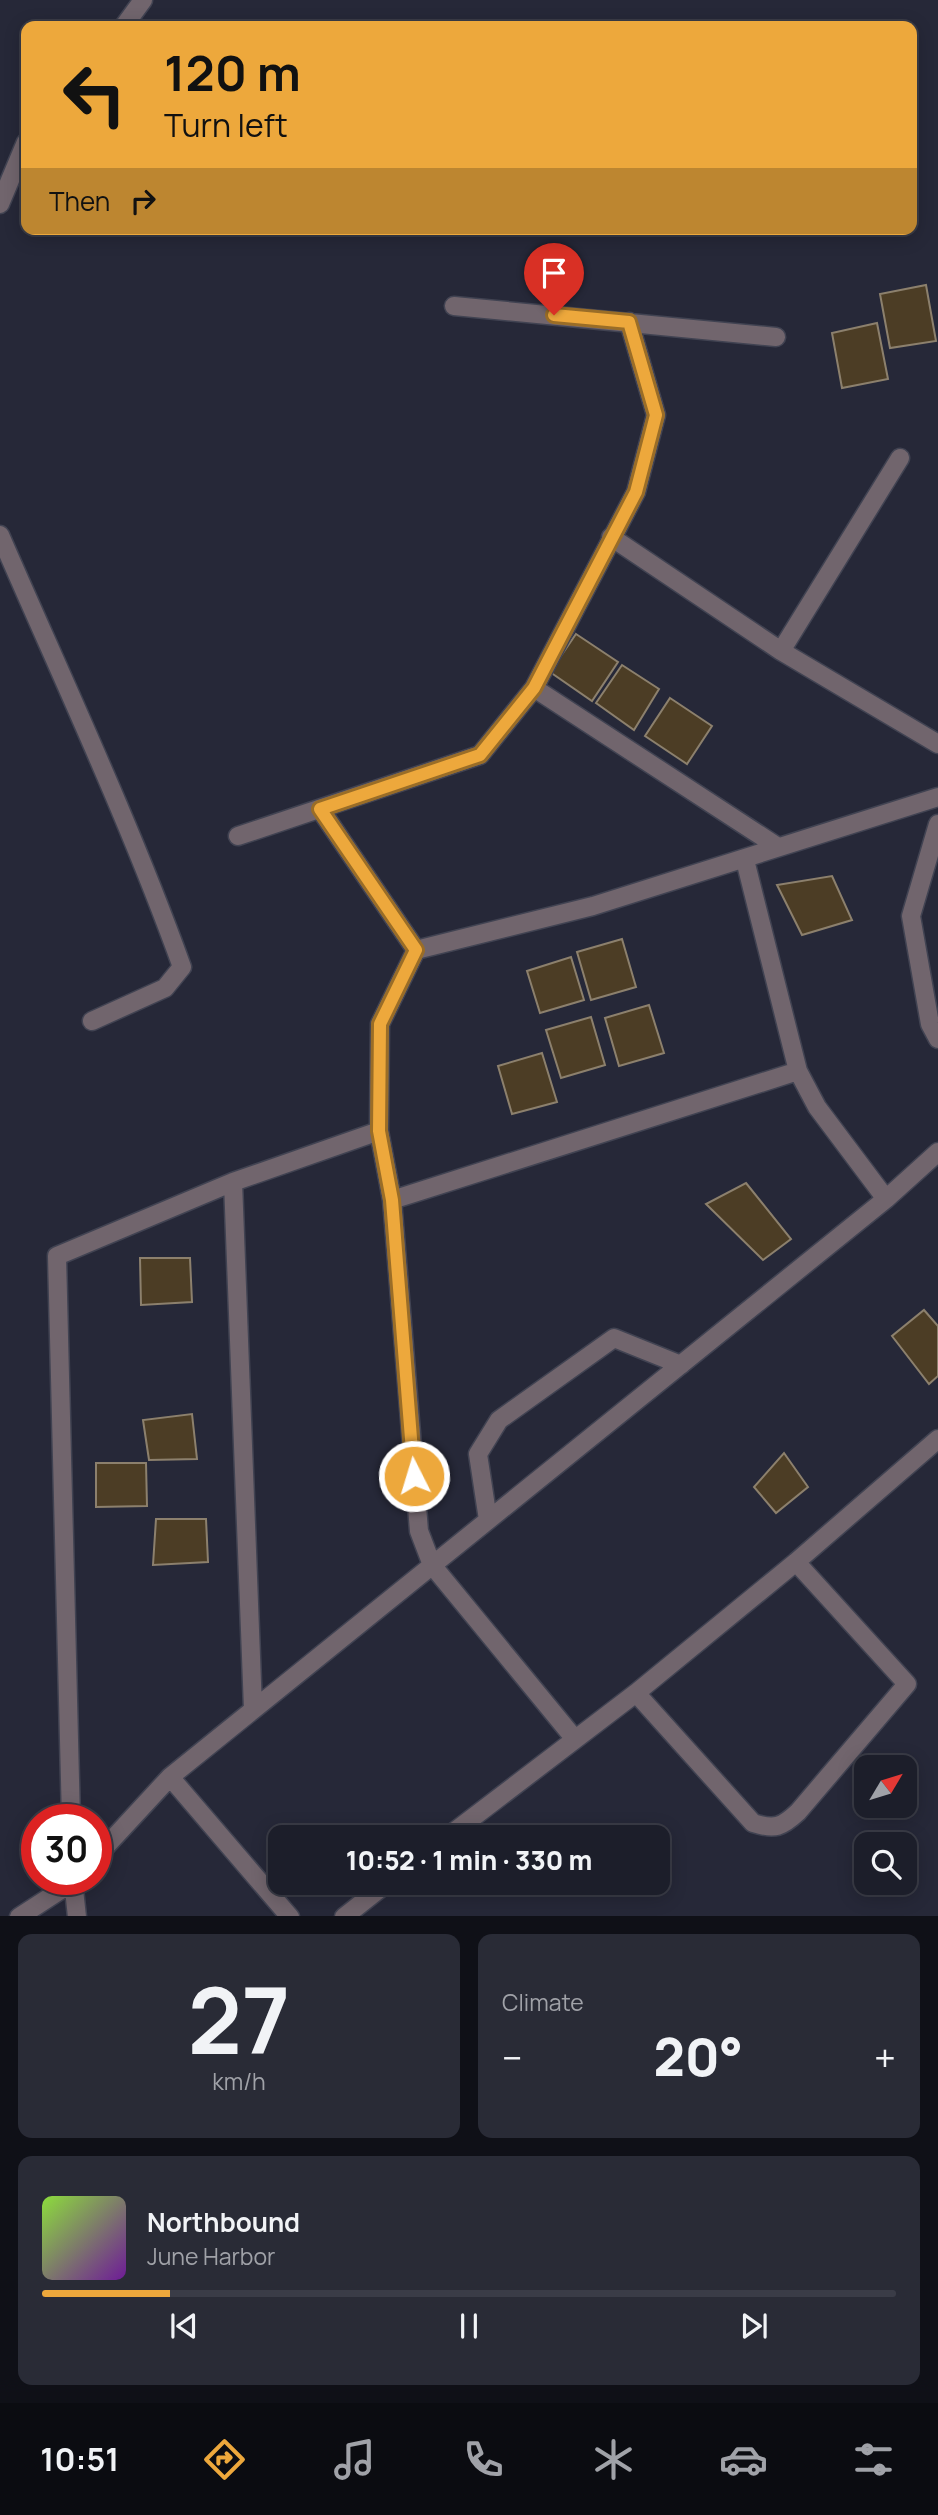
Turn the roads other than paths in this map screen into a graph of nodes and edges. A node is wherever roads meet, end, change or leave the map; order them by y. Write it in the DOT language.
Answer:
graph roads {
  1 [pos="142,0"];
  2 [pos="127,21"];
  3 [pos="21,154"];
  4 [pos="0,204"];
  5 [pos="454,306"];
  6 [pos="629,322"];
  7 [pos="776,337"];
  8 [pos="900,458"];
  9 [pos="0,535"];
  10 [pos="611,537"];
  11 [pos="781,651"];
  12 [pos="534,688"];
  13 [pos="938,744"];
  14 [pos="938,797"];
  15 [pos="320,809"];
  16 [pos="938,824"];
  17 [pos="238,836"];
  18 [pos="778,847"];
  19 [pos="745,860"];
  20 [pos="416,950"];
  21 [pos="92,1021"];
  22 [pos="938,1039"];
  23 [pos="798,1071"];
  24 [pos="379,1131"];
  25 [pos="938,1152"];
  26 [pos="233,1182"];
  27 [pos="886,1199"];
  28 [pos="392,1200"];
  29 [pos="681,1365"];
  30 [pos="938,1439"];
  31 [pos="488,1520"];
  32 [pos="796,1562"];
  33 [pos="432,1565"];
  34 [pos="636,1693"];
  35 [pos="253,1709"];
  36 [pos="574,1738"];
  37 [pos="170,1777"];
  38 [pos="71,1804"];
  39 [pos="463,1825"];
  40 [pos="112,1840"];
  41 [pos="52,1895"];
  42 [pos="75,1895"];
  43 [pos="371,1895"];
  44 [pos="19,1916"];
  45 [pos="77,1916"];
  46 [pos="290,1916"];
  47 [pos="344,1916"];
  1 -- 2 [label="street"];
  3 -- 4 [label="street"];
  5 -- 6 [label="street"];
  6 -- 7 [label="street"];
  6 -- 10 [label="street"];
  8 -- 11 [label="street"];
  9 -- 21 [label="street"];
  10 -- 11 [label="street"];
  10 -- 12 [label="street"];
  11 -- 13 [label="street"];
  12 -- 15 [label="street"];
  12 -- 18 [label="street"];
  14 -- 18 [label="street"];
  15 -- 17 [label="street"];
  15 -- 20 [label="street"];
  16 -- 22 [label="street"];
  18 -- 19 [label="street"];
  19 -- 20 [label="street"];
  19 -- 23 [label="street"];
  20 -- 24 [label="street"];
  23 -- 27 [label="street"];
  23 -- 28 [label="street"];
  24 -- 26 [label="street"];
  24 -- 28 [label="street"];
  25 -- 27 [label="street"];
  26 -- 35 [label="street"];
  26 -- 38 [label="street"];
  27 -- 29 [label="street"];
  28 -- 33 [label="street"];
  29 -- 31 [label="street"];
  29 -- 31 [label="street"];
  30 -- 32 [label="street"];
  31 -- 33 [label="street"];
  32 -- 34 [label="street"];
  32 -- 34 [label="street"];
  33 -- 35 [label="street"];
  33 -- 36 [label="street"];
  34 -- 36 [label="street"];
  35 -- 37 [label="street"];
  36 -- 39 [label="street"];
  37 -- 40 [label="street"];
  37 -- 46 [label="street"];
  41 -- 44 [label="street"];
  42 -- 45 [label="street"];
  43 -- 47 [label="street"];
}
